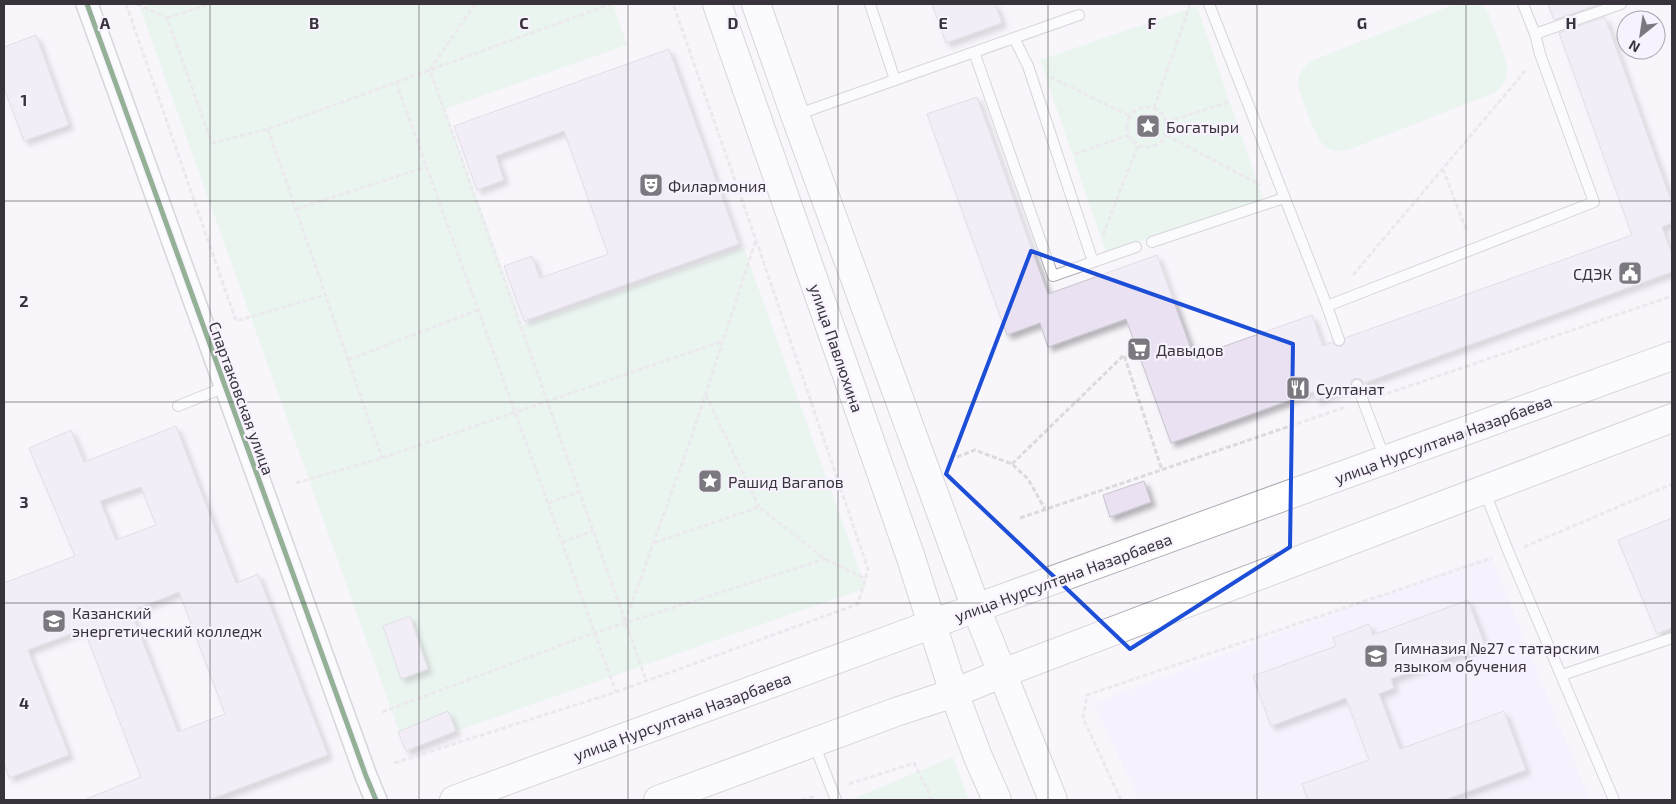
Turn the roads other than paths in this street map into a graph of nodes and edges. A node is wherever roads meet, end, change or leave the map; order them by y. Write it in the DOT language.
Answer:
graph roads {
  1 [pos="87,4"];
  2 [pos="717,4"];
  3 [pos="756,4"];
  4 [pos="870,4"];
  5 [pos="1209,4"];
  6 [pos="1524,4"];
  7 [pos="1621,4"];
  8 [pos="1079,15"];
  9 [pos="1535,34"];
  10 [pos="1014,38"];
  11 [pos="974,52"];
  12 [pos="895,80"];
  13 [pos="795,115"];
  14 [pos="1284,198"];
  15 [pos="1152,242"];
  16 [pos="1136,247"];
  17 [pos="1093,262"];
  18 [pos="1326,306"];
  19 [pos="1339,340"];
  20 [pos="1672,356"];
  21 [pos="1357,385"];
  22 [pos="225,387"];
  23 [pos="178,406"];
  24 [pos="1672,418"];
  25 [pos="1385,460"];
  26 [pos="1484,488"];
  27 [pos="976,608"];
  28 [pos="932,625"];
  29 [pos="1672,638"];
  30 [pos="1003,672"];
  31 [pos="1562,675"];
  32 [pos="954,693"];
  33 [pos="814,743"];
  34 [pos="667,799"];
  35 [pos="376,800"];
  36 [pos="454,800"];
  37 [pos="836,800"];
  38 [pos="997,800"];
  39 [pos="1053,800"];
  40 [pos="1614,800"];
  1 -- 22 [label="street, Спартаковская улица"];
  2 -- 28 [label="main road, улица Павлюхина"];
  3 -- 13 [label="main road"];
  4 -- 12 [label="lane"];
  5 -- 14 [label="lane"];
  6 -- 9 [label="lane"];
  7 -- 9 [label="lane"];
  8 -- 10 [label="lane"];
  9 -- 18 [label="lane"];
  10 -- 11 [label="lane"];
  10 -- 17 [label="lane"];
  11 -- 12 [label="lane"];
  11 -- 17 [label="lane"];
  12 -- 13 [label="lane"];
  13 -- 27 [label="main road"];
  14 -- 15 [label="lane"];
  14 -- 18 [label="lane"];
  16 -- 17 [label="lane"];
  18 -- 19 [label="lane"];
  20 -- 25 [label="main road, улица Нурсултана Назарбаева"];
  21 -- 25 [label="lane"];
  22 -- 23 [label="lane"];
  22 -- 35 [label="street, Спартаковская улица"];
  24 -- 26 [label="main road"];
  25 -- 27 [label="main road, улица Нурсултана Назарбаева"];
  26 -- 30 [label="main road"];
  26 -- 31 [label="lane"];
  27 -- 28 [label="main road, улица Нурсултана Назарбаева"];
  27 -- 30 [label="main road"];
  28 -- 32 [label="main road, улица Павлюхина"];
  28 -- 36 [label="main road, улица Нурсултана Назарбаева"];
  29 -- 31 [label="lane"];
  30 -- 32 [label="main road"];
  30 -- 39 [label="main road"];
  31 -- 40 [label="lane"];
  32 -- 33 [label="main road"];
  32 -- 38 [label="main road, улица Павлюхина"];
  33 -- 34 [label="main road"];
  33 -- 37 [label="lane"];
}
